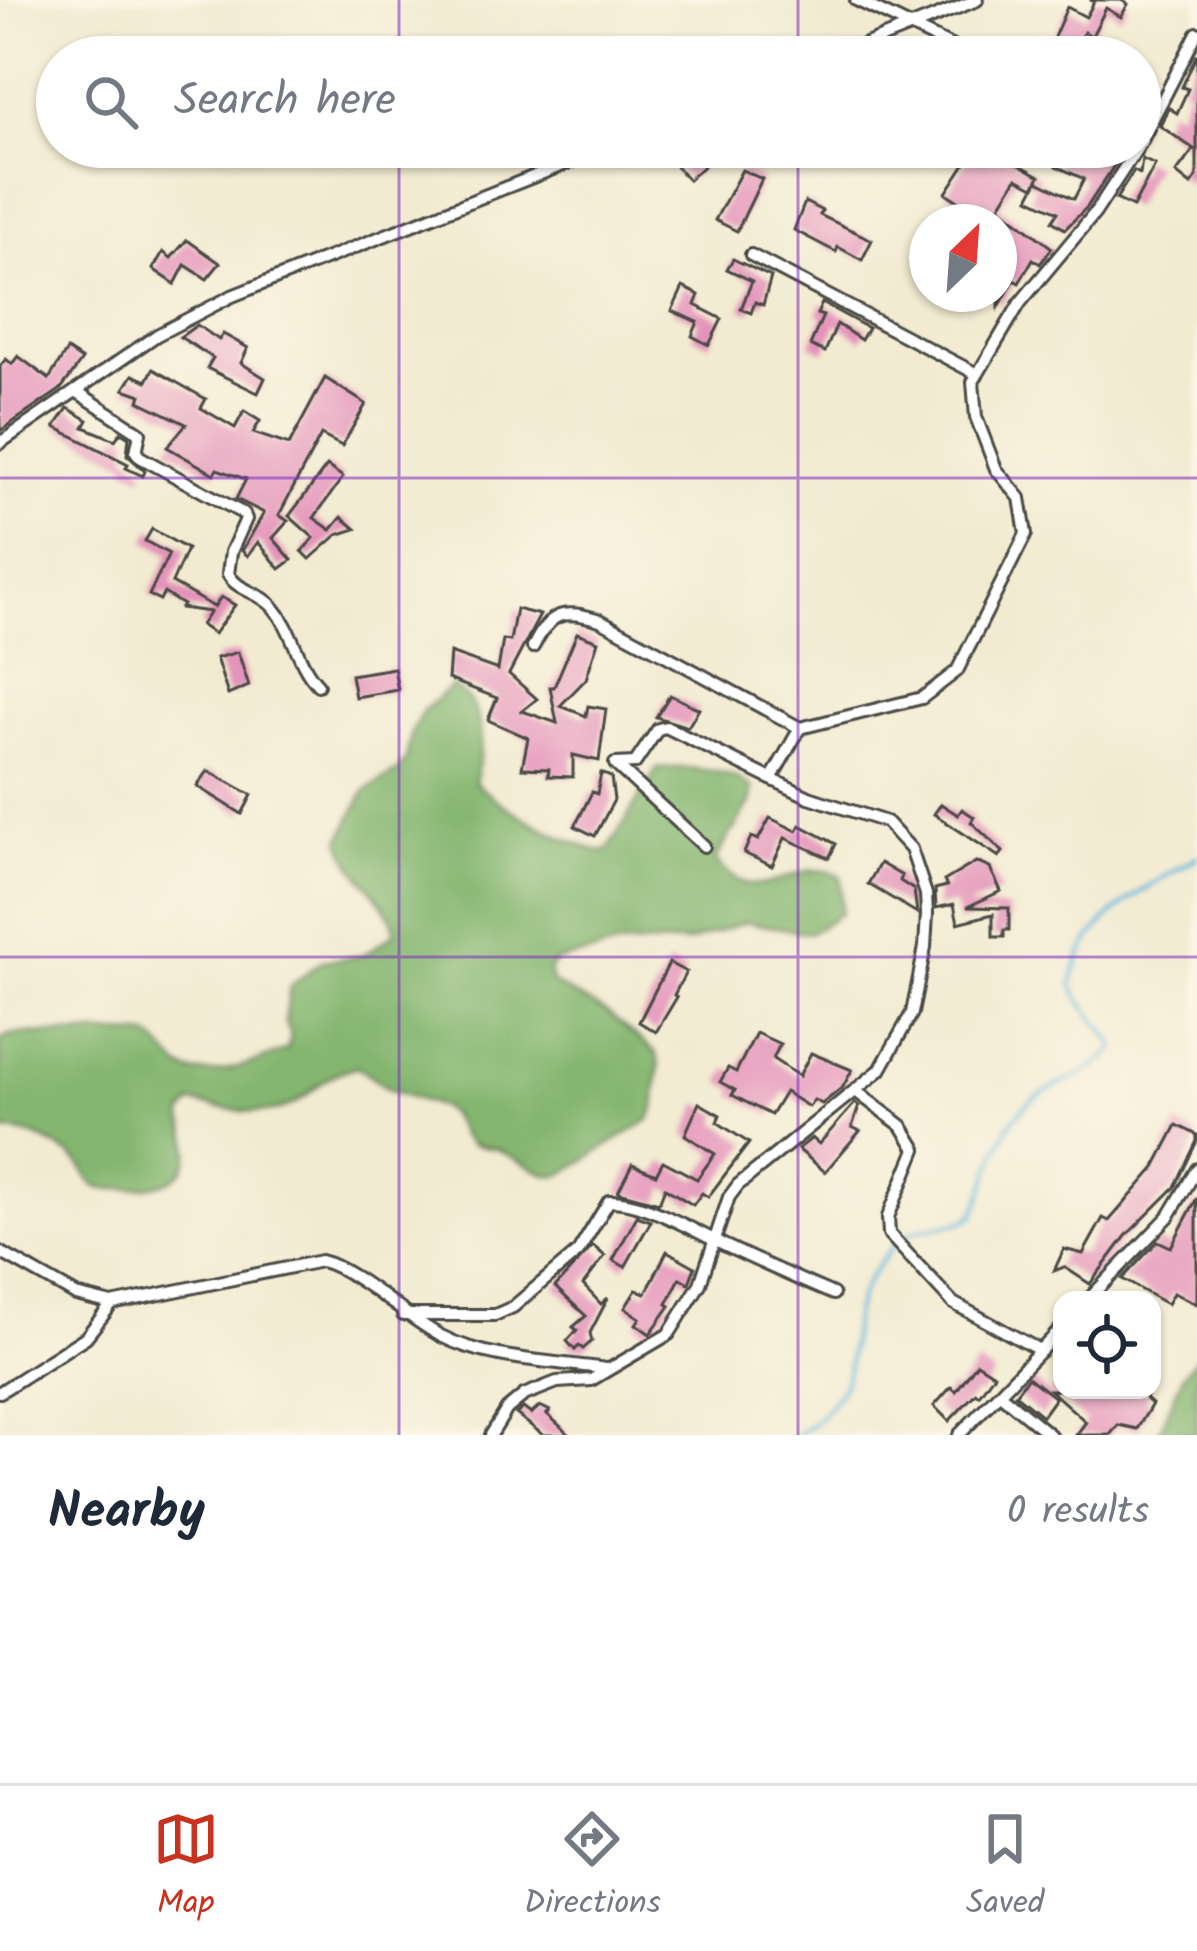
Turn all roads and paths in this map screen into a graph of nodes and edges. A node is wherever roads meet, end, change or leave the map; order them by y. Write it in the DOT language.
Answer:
graph roads {
  1 [pos="856,0"];
  2 [pos="977,0"];
  3 [pos="912,26"];
  4 [pos="1197,33"];
  5 [pos="887,36"];
  6 [pos="932,36"];
  7 [pos="1161,103"];
  8 [pos="555,168"];
  9 [pos="1125,168"];
  10 [pos="751,255"];
  11 [pos="977,374"];
  12 [pos="76,391"];
  13 [pos="0,443"];
  14 [pos="533,647"];
  15 [pos="318,685"];
  16 [pos="800,728"];
  17 [pos="771,779"];
  18 [pos="704,846"];
  19 [pos="857,1092"];
  20 [pos="1197,1169"];
  21 [pos="714,1240"];
  22 [pos="0,1252"];
  23 [pos="1097,1291"];
  24 [pos="833,1294"];
  25 [pos="112,1304"];
  26 [pos="402,1315"];
  27 [pos="1053,1338"];
  28 [pos="1041,1351"];
  29 [pos="607,1369"];
  30 [pos="0,1392"];
  31 [pos="1000,1394"];
  32 [pos="491,1435"];
  33 [pos="959,1435"];
  34 [pos="1050,1435"];
  1 -- 3 [label="street"];
  2 -- 3 [label="street"];
  3 -- 5 [label="street"];
  3 -- 6 [label="street"];
  4 -- 7 [label="street"];
  8 -- 12 [label="street"];
  9 -- 11 [label="street"];
  10 -- 11 [label="street"];
  11 -- 16 [label="street"];
  12 -- 13 [label="street"];
  12 -- 15 [label="street"];
  14 -- 16 [label="street"];
  16 -- 17 [label="street"];
  17 -- 18 [label="street"];
  17 -- 19 [label="street"];
  19 -- 21 [label="street"];
  19 -- 28 [label="street"];
  20 -- 23 [label="street"];
  21 -- 24 [label="street"];
  21 -- 26 [label="street"];
  21 -- 29 [label="street"];
  22 -- 25 [label="street"];
  25 -- 26 [label="street"];
  25 -- 30 [label="street"];
  26 -- 29 [label="street"];
  27 -- 28 [label="street"];
  28 -- 31 [label="street"];
  29 -- 32 [label="street"];
  31 -- 33 [label="street"];
  31 -- 34 [label="street"];
}
